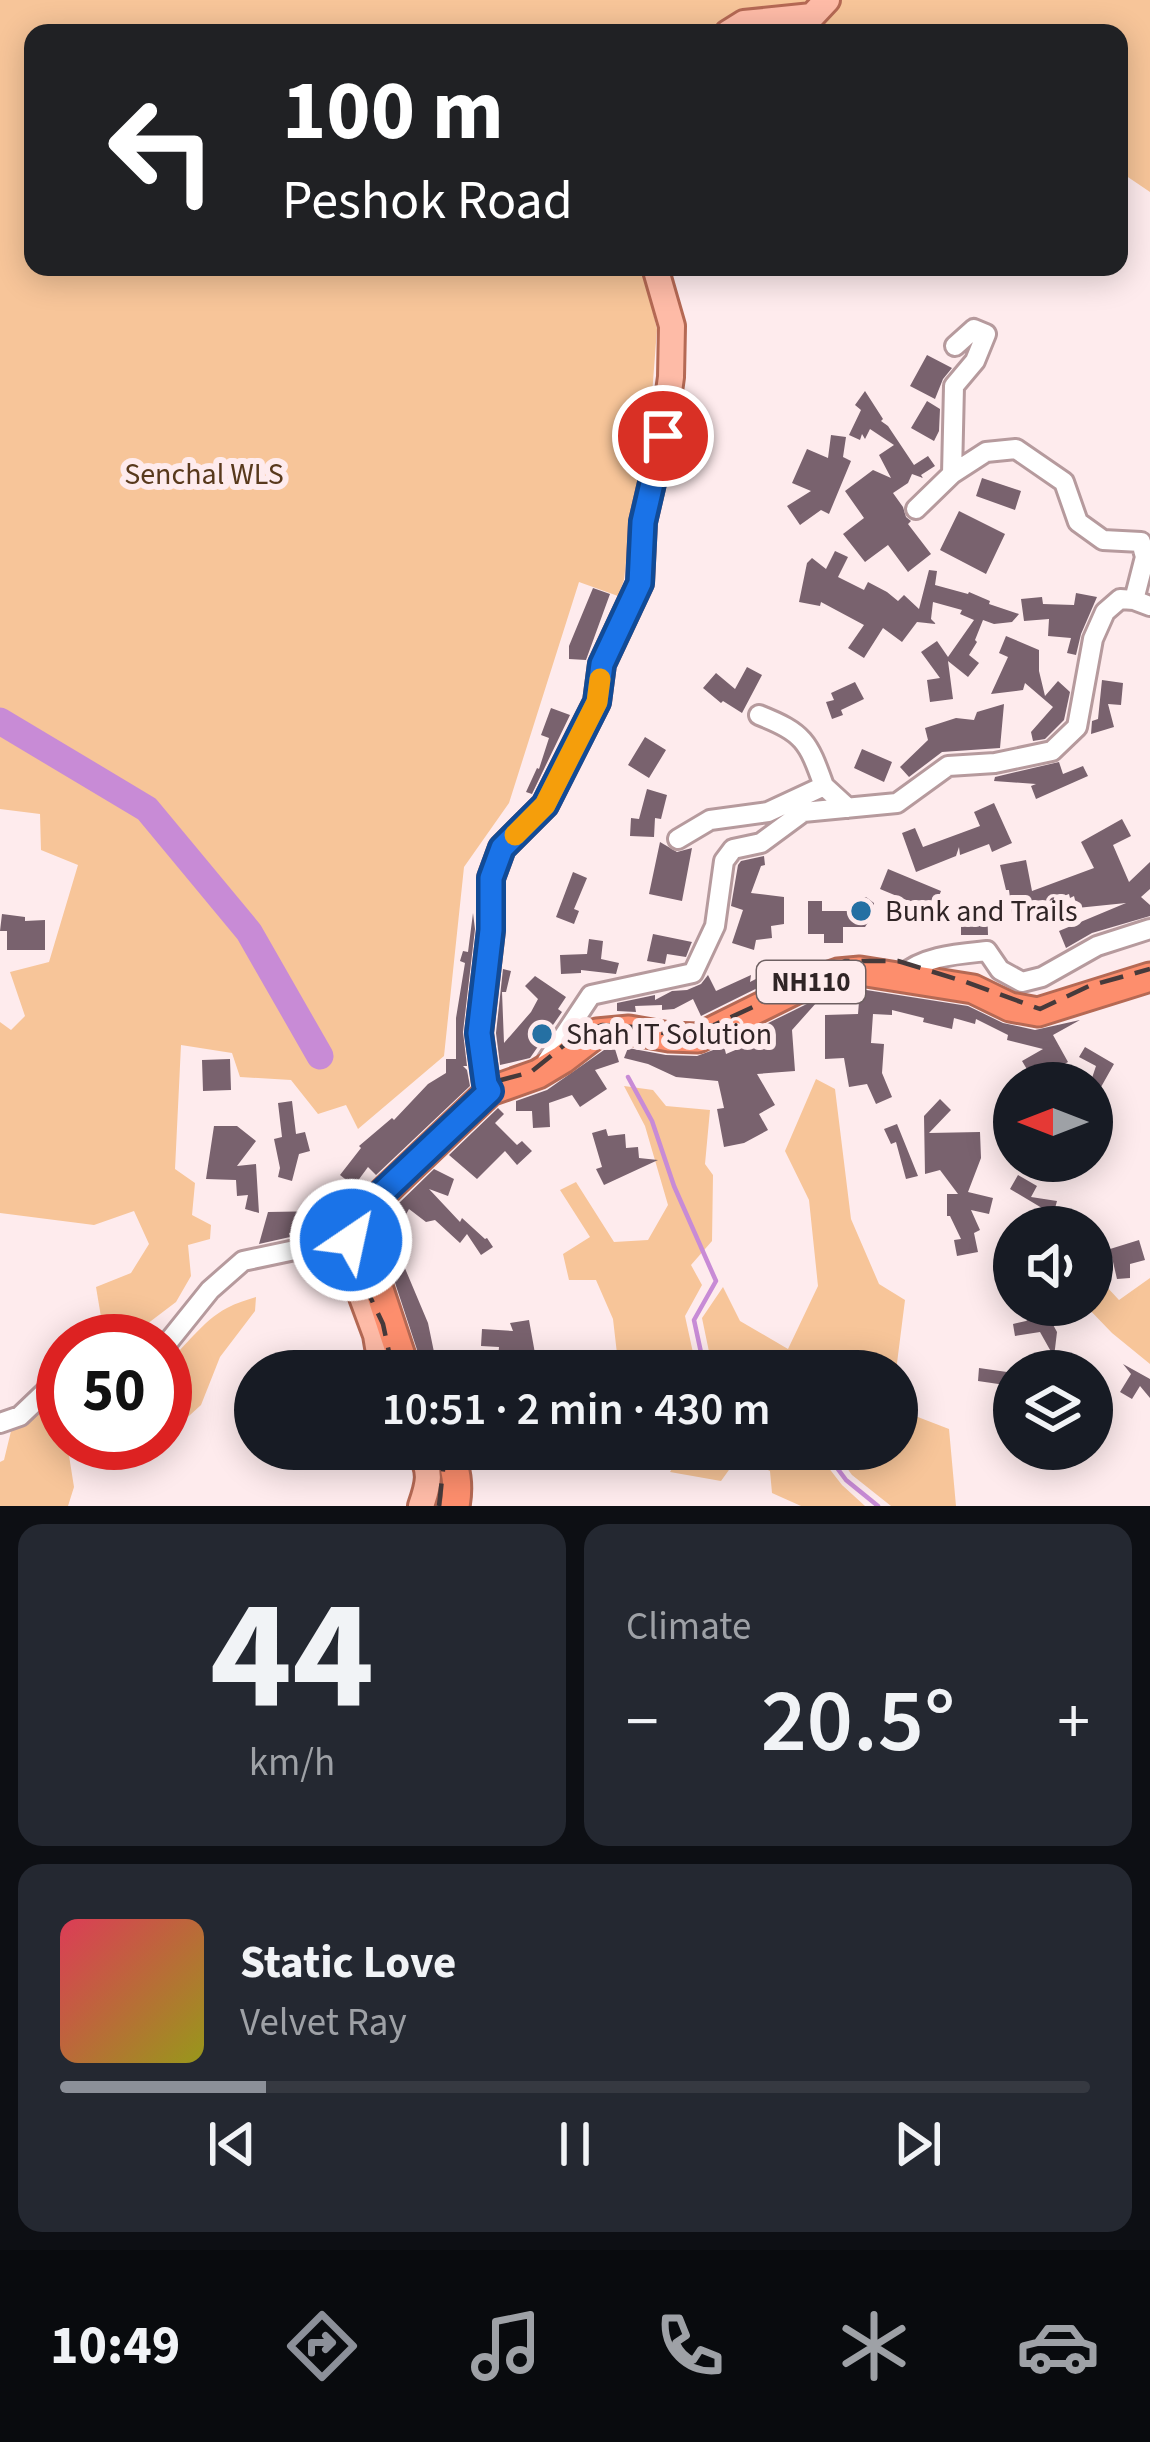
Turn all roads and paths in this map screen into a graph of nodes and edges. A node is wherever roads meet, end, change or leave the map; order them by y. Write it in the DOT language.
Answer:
graph roads {
  1 [pos="827,0"];
  2 [pos="742,24"];
  3 [pos="658,276"];
  4 [pos="955,346"];
  5 [pos="952,474"];
  6 [pos="916,509"];
  7 [pos="1142,603"];
  8 [pos="759,715"];
  9 [pos="824,786"];
  10 [pos="848,808"];
  11 [pos="678,839"];
  12 [pos="1150,929"];
  13 [pos="901,976"];
  14 [pos="1150,977"];
  15 [pos="538,1074"];
  16 [pos="490,1091"];
  17 [pos="352,1241"];
  18 [pos="191,1314"];
  19 [pos="378,1350"];
  20 [pos="397,1350"];
  21 [pos="36,1401"];
  22 [pos="0,1423"];
  23 [pos="427,1470"];
  24 [pos="455,1470"];
  25 [pos="421,1506"];
  26 [pos="455,1506"];
  1 -- 2 [label="main road"];
  3 -- 16 [label="main road"];
  4 -- 5 [label="street"];
  5 -- 6 [label="street"];
  5 -- 7 [label="street"];
  7 -- 10 [label="street"];
  8 -- 9 [label="street"];
  9 -- 10 [label="street"];
  9 -- 11 [label="street"];
  10 -- 15 [label="street"];
  12 -- 13 [label="street"];
  13 -- 14 [label="highway, NH110"];
  13 -- 15 [label="highway, NH110"];
  15 -- 16 [label="highway, NH110"];
  16 -- 17 [label="highway, NH110"];
  17 -- 18 [label="street"];
  17 -- 19 [label="main road"];
  17 -- 20 [label="highway"];
  21 -- 22 [label="street"];
  23 -- 25 [label="main road"];
  24 -- 26 [label="highway"];
}
